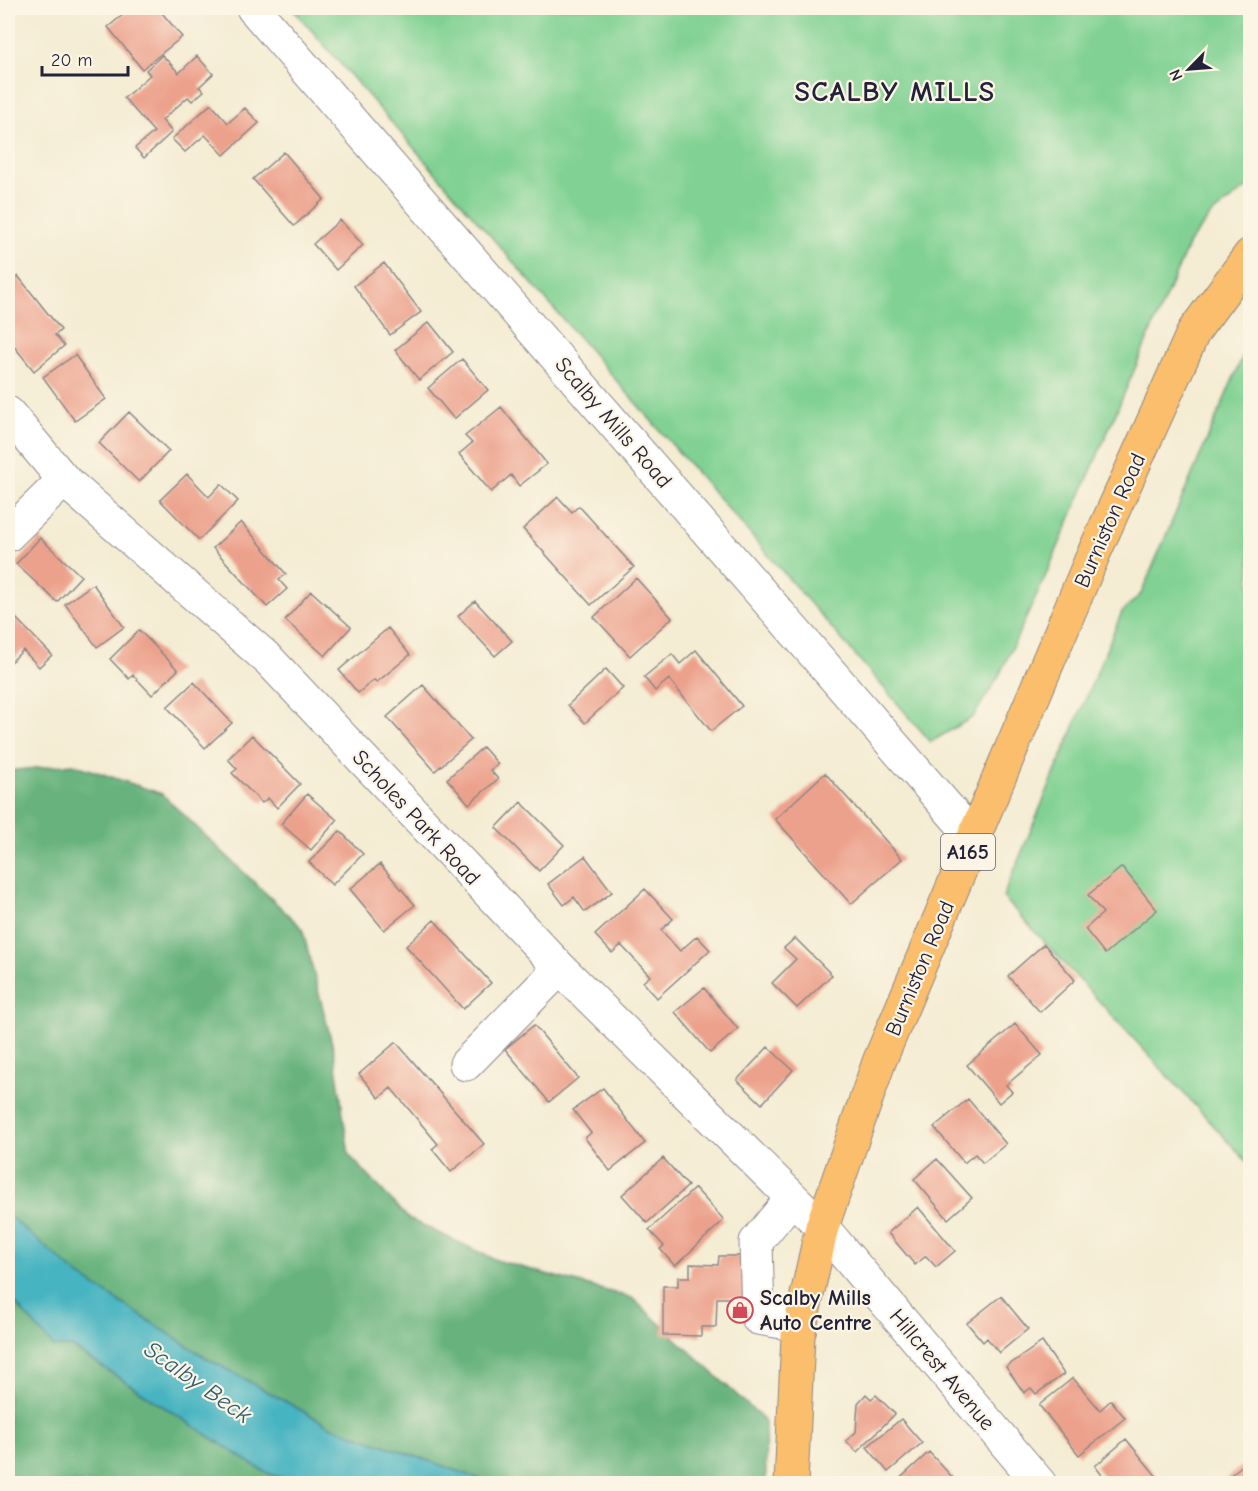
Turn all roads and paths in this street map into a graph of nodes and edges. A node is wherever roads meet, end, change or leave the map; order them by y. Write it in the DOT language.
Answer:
graph roads {
  1 [pos="253,8"];
  2 [pos="1251,255"];
  3 [pos="8,413"];
  4 [pos="64,480"];
  5 [pos="8,535"];
  6 [pos="974,838"];
  7 [pos="560,968"];
  8 [pos="466,1064"];
  9 [pos="792,1198"];
  10 [pos="822,1227"];
  11 [pos="801,1325"];
  12 [pos="791,1484"];
  13 [pos="1040,1484"];
  1 -- 6 [label="street, Scalby Mills Road"];
  2 -- 6 [label="main road, Burniston Road / A165"];
  3 -- 4 [label="street, Scholes Park Road"];
  4 -- 5 [label="street"];
  4 -- 7 [label="street, Scholes Park Road"];
  6 -- 10 [label="main road, Burniston Road / A165"];
  7 -- 8 [label="street"];
  7 -- 9 [label="street, Scholes Park Road"];
  9 -- 10 [label="street, Scholes Park Road"];
  9 -- 11 [label="street"];
  10 -- 11 [label="main road, Burniston Road / A165"];
  10 -- 13 [label="street, Hillcrest Avenue"];
  11 -- 12 [label="main road, Burniston Road / A165"];
}
